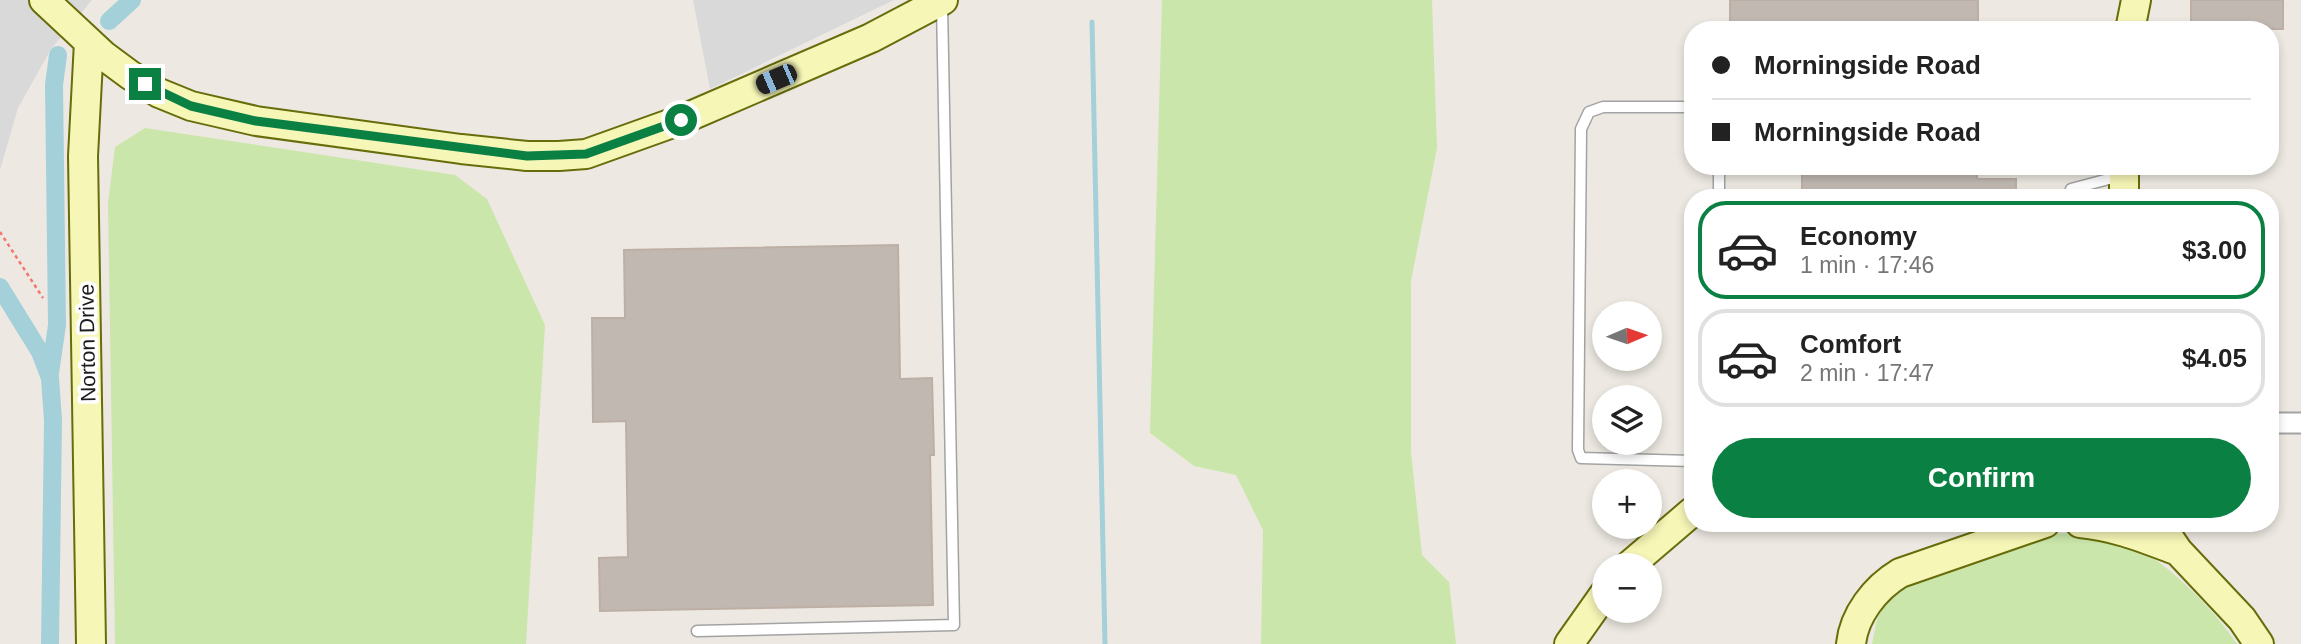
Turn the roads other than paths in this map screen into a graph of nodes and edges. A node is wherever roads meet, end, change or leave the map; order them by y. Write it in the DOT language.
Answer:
graph roads {
  1 [pos="44,0"];
  2 [pos="942,0"];
  3 [pos="2136,0"];
  4 [pos="2132,21"];
  5 [pos="89,42"];
  6 [pos="1684,107"];
  7 [pos="2124,180"];
  8 [pos="2071,189"];
  9 [pos="2279,423"];
  10 [pos="2301,423"];
  11 [pos="1684,461"];
  12 [pos="1684,519"];
  13 [pos="2023,532"];
  14 [pos="2129,532"];
  15 [pos="2165,532"];
  16 [pos="2178,551"];
  17 [pos="1644,553"];
  18 [pos="1592,611"];
  19 [pos="697,631"];
  20 [pos="2245,632"];
  21 [pos="1856,637"];
  22 [pos="91,644"];
  23 [pos="1569,644"];
  24 [pos="2259,644"];
  1 -- 5 [label="street"];
  2 -- 5 [label="street"];
  2 -- 19 [label="lane"];
  3 -- 4 [label="street"];
  5 -- 22 [label="street, Norton Drive"];
  6 -- 11 [label="lane"];
  7 -- 8 [label="lane"];
  9 -- 10 [label="street"];
  12 -- 17 [label="street"];
  13 -- 21 [label="street"];
  14 -- 16 [label="street"];
  15 -- 16 [label="street"];
  16 -- 20 [label="street"];
  18 -- 23 [label="street"];
  20 -- 24 [label="street"];
}
